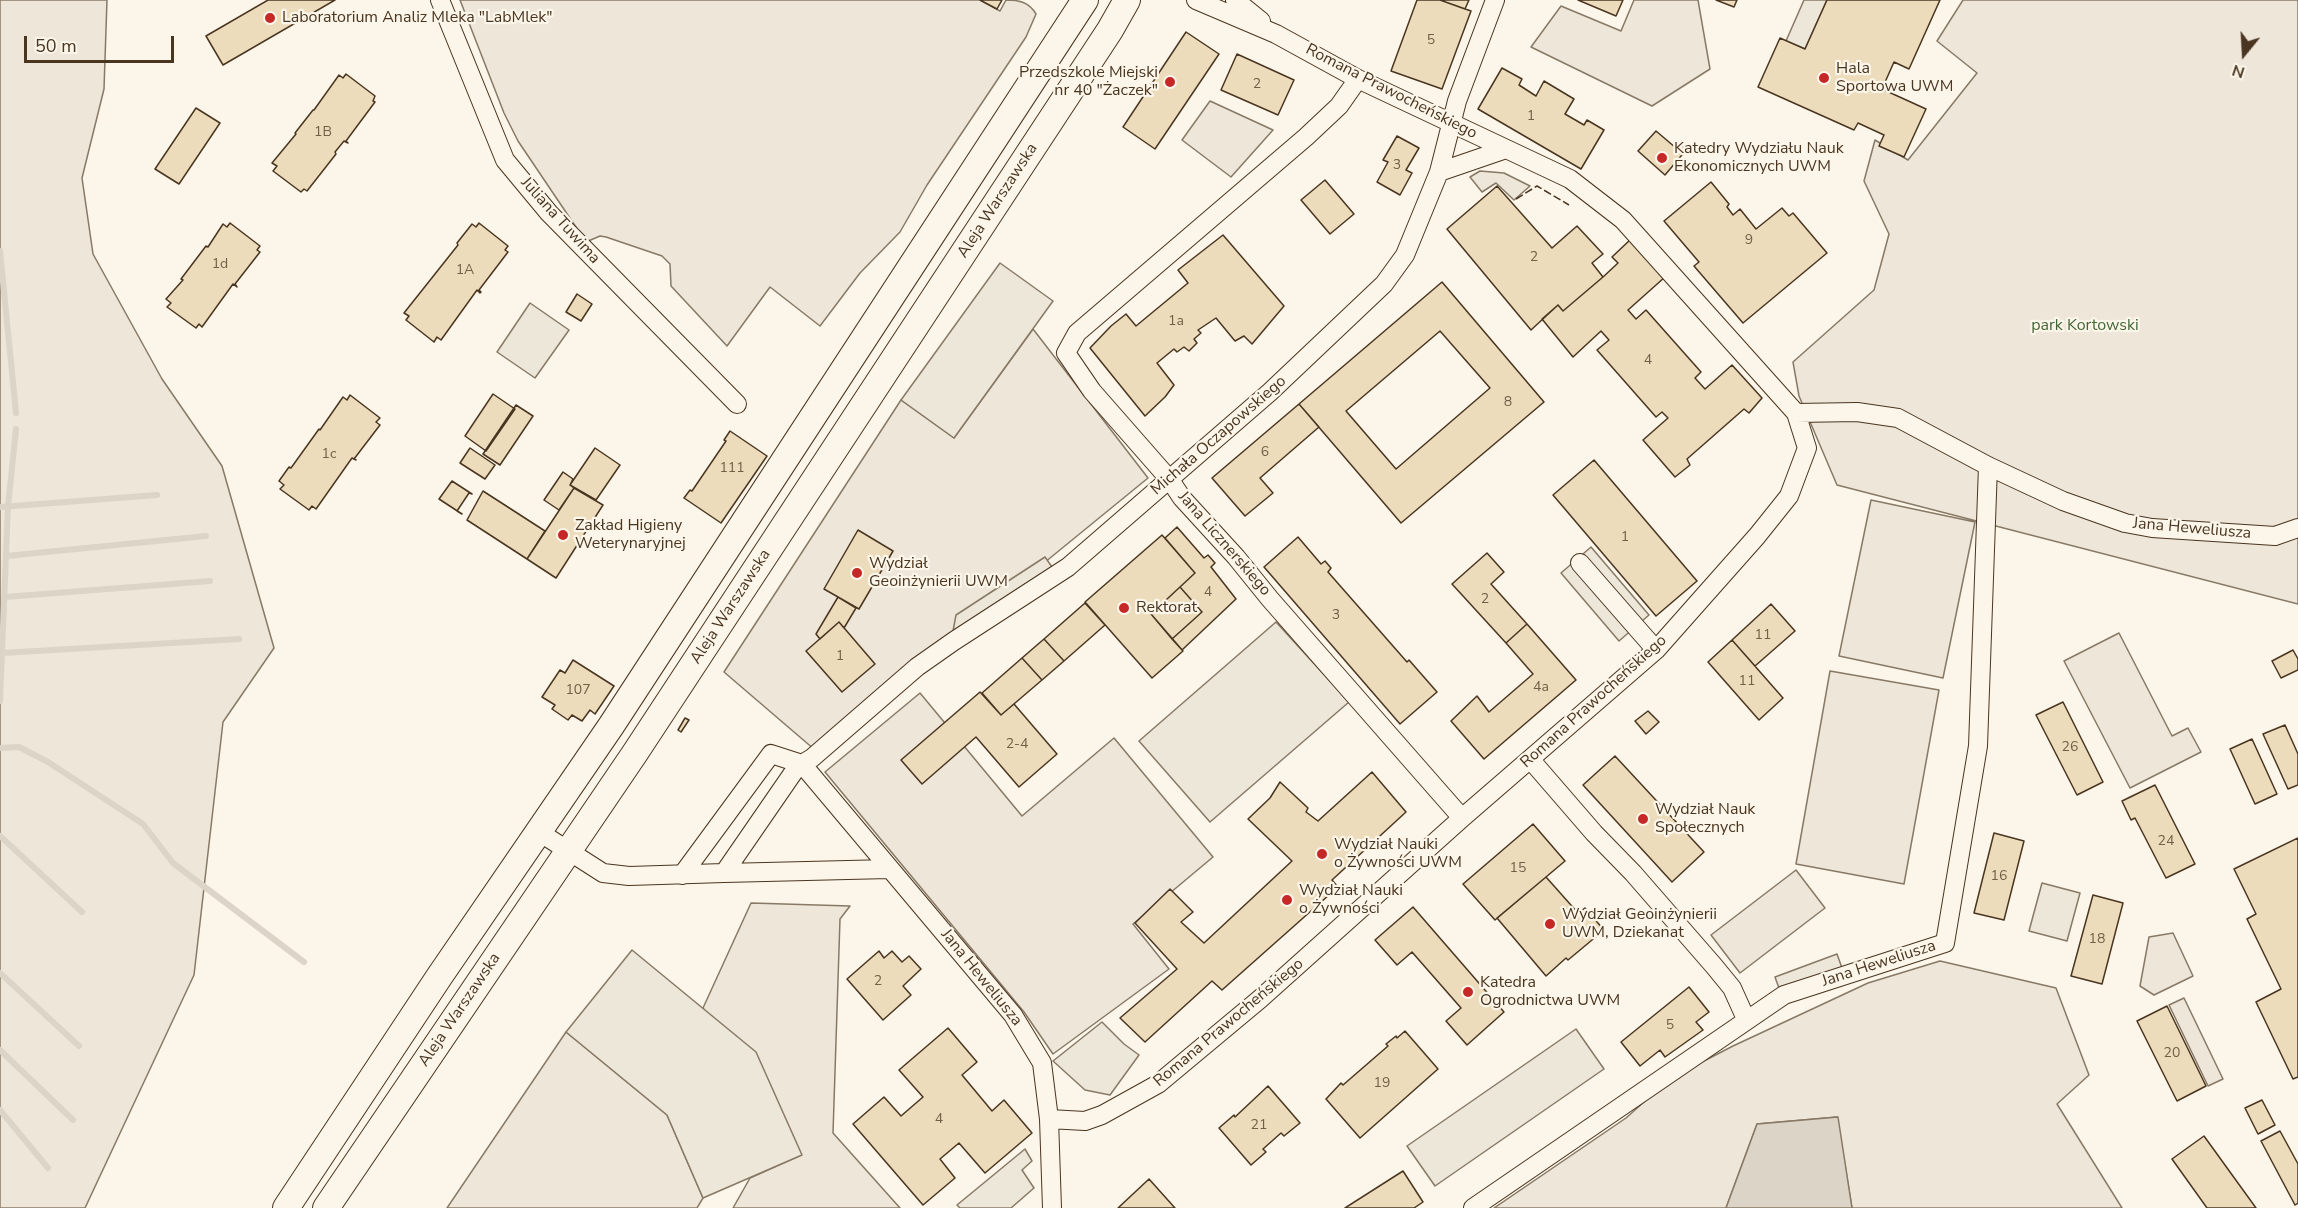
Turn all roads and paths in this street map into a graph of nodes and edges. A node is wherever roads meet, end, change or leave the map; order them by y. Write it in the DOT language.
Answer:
graph roads {
  1 [pos="440,0"];
  2 [pos="1085,0"];
  3 [pos="1127,0"];
  4 [pos="1196,0"];
  5 [pos="1235,0"];
  6 [pos="1495,0"];
  7 [pos="1276,34"];
  8 [pos="1358,80"];
  9 [pos="1451,122"];
  10 [pos="1506,149"];
  11 [pos="1439,172"];
  12 [pos="737,404"];
  13 [pos="1796,413"];
  14 [pos="1988,466"];
  15 [pos="1170,480"];
  16 [pos="2298,528"];
  17 [pos="1580,562"];
  18 [pos="1656,650"];
  19 [pos="1530,759"];
  20 [pos="802,764"];
  21 [pos="1462,818"];
  22 [pos="539,832"];
  23 [pos="567,852"];
  24 [pos="890,869"];
  25 [pos="724,873"];
  26 [pos="682,875"];
  27 [pos="1746,1019"];
  28 [pos="1049,1119"];
  29 [pos="286,1208"];
  30 [pos="326,1208"];
  31 [pos="1052,1208"];
  32 [pos="1473,1208"];
  1 -- 12 [label="street, Juliana Tuwima"];
  2 -- 22 [label="main road"];
  3 -- 23 [label="main road, Aleja Warszawska"];
  4 -- 7 [label="street, Romana Prawocheńskiego"];
  5 -- 7 [label="street, Romana Prawocheńskiego"];
  6 -- 9 [label="street, Michała Oczapowskiego"];
  7 -- 8 [label="street, Romana Prawocheńskiego"];
  8 -- 9 [label="street, Romana Prawocheńskiego"];
  8 -- 15 [label="street, Jana Licznerskiego"];
  9 -- 10 [label="street, Romana Prawocheńskiego"];
  9 -- 11 [label="street, Michała Oczapowskiego"];
  10 -- 11 [label="street, Romana Prawocheńskiego"];
  10 -- 13 [label="street, Romana Prawocheńskiego"];
  11 -- 15 [label="street, Michała Oczapowskiego"];
  13 -- 14 [label="street, Jana Heweliusza"];
  13 -- 18 [label="street, Romana Prawocheńskiego"];
  14 -- 16 [label="street, Jana Heweliusza"];
  14 -- 27 [label="street, Jana Heweliusza"];
  15 -- 20 [label="street, Michała Oczapowskiego"];
  15 -- 21 [label="street, Jana Licznerskiego"];
  17 -- 18 [label="street"];
  18 -- 19 [label="street, Romana Prawocheńskiego"];
  19 -- 21 [label="street, Romana Prawocheńskiego"];
  19 -- 27 [label="street"];
  20 -- 24 [label="street, Jana Heweliusza"];
  20 -- 25 [label="street"];
  20 -- 26 [label="street"];
  21 -- 28 [label="street, Romana Prawocheńskiego"];
  22 -- 23 [label="street"];
  22 -- 29 [label="main road"];
  23 -- 26 [label="street"];
  23 -- 30 [label="main road, Aleja Warszawska"];
  24 -- 25 [label="street"];
  24 -- 28 [label="street, Jana Heweliusza"];
  25 -- 26 [label="street"];
  27 -- 32 [label="street, Jana Heweliusza"];
  28 -- 31 [label="street, Jana Heweliusza"];
}
